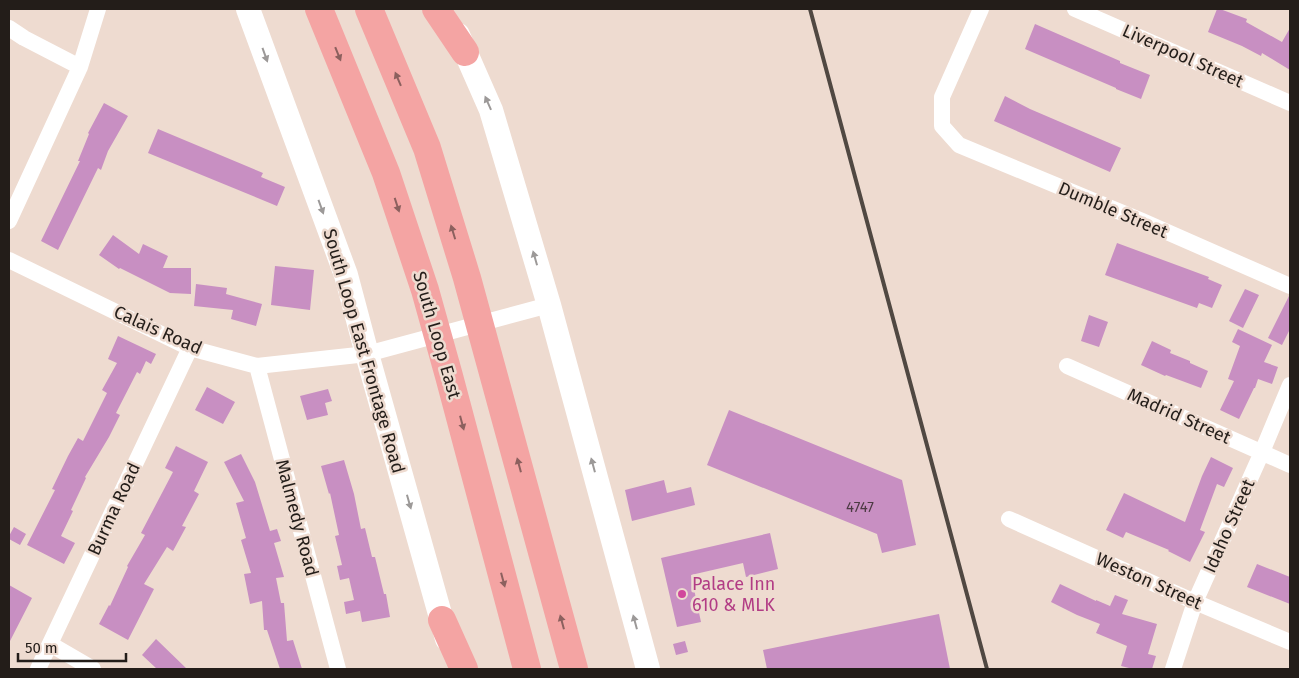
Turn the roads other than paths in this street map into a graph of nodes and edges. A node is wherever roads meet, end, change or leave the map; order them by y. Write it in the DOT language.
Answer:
graph roads {
  1 [pos="98,9"];
  2 [pos="248,9"];
  3 [pos="319,9"];
  4 [pos="369,9"];
  5 [pos="436,9"];
  6 [pos="448,9"];
  7 [pos="981,9"];
  8 [pos="1076,9"];
  9 [pos="9,28"];
  10 [pos="465,52"];
  11 [pos="80,68"];
  12 [pos="1290,103"];
  13 [pos="9,221"];
  14 [pos="9,260"];
  15 [pos="1290,286"];
  16 [pos="549,305"];
  17 [pos="190,348"];
  18 [pos="367,354"];
  19 [pos="258,366"];
  20 [pos="1067,366"];
  21 [pos="1290,385"];
  22 [pos="1262,452"];
  23 [pos="1290,465"];
  24 [pos="1009,519"];
  25 [pos="1195,602"];
  26 [pos="442,620"];
  27 [pos="1290,642"];
  28 [pos="50,644"];
  29 [pos="38,669"];
  30 [pos="93,669"];
  31 [pos="338,669"];
  32 [pos="455,669"];
  33 [pos="464,669"];
  34 [pos="527,669"];
  35 [pos="574,669"];
  36 [pos="648,669"];
  37 [pos="1173,669"];
  1 -- 11 [label="street"];
  2 -- 18 [label="main road, South Loop East Frontage Road, one-way"];
  3 -- 34 [label="highway, South Loop East, one-way"];
  35 -- 4 [label="highway, one-way"];
  5 -- 10 [label="highway"];
  6 -- 10 [label="main road"];
  7 -- 15 [label="street, Dumble Street"];
  8 -- 12 [label="street, Liverpool Street"];
  9 -- 11 [label="street"];
  16 -- 10 [label="main road, one-way"];
  11 -- 13 [label="street"];
  14 -- 17 [label="street, Calais Road"];
  16 -- 18 [label="street, Calais Road"];
  36 -- 16 [label="main road, one-way"];
  17 -- 19 [label="street, Calais Road"];
  17 -- 28 [label="street, Burma Road"];
  18 -- 19 [label="street, Calais Road"];
  18 -- 26 [label="main road, South Loop East Frontage Road, one-way"];
  19 -- 31 [label="street, Malmedy Road"];
  20 -- 22 [label="street, Madrid Street"];
  21 -- 22 [label="street, Idaho Street"];
  22 -- 23 [label="street, Madrid Street"];
  22 -- 25 [label="street, Idaho Street"];
  24 -- 25 [label="street, Weston Street"];
  25 -- 27 [label="street, Weston Street"];
  25 -- 37 [label="street, Idaho Street"];
  26 -- 32 [label="main road, South Loop East Frontage Road"];
  26 -- 33 [label="highway"];
  28 -- 29 [label="street, Burma Road"];
  28 -- 30 [label="street"];
}
